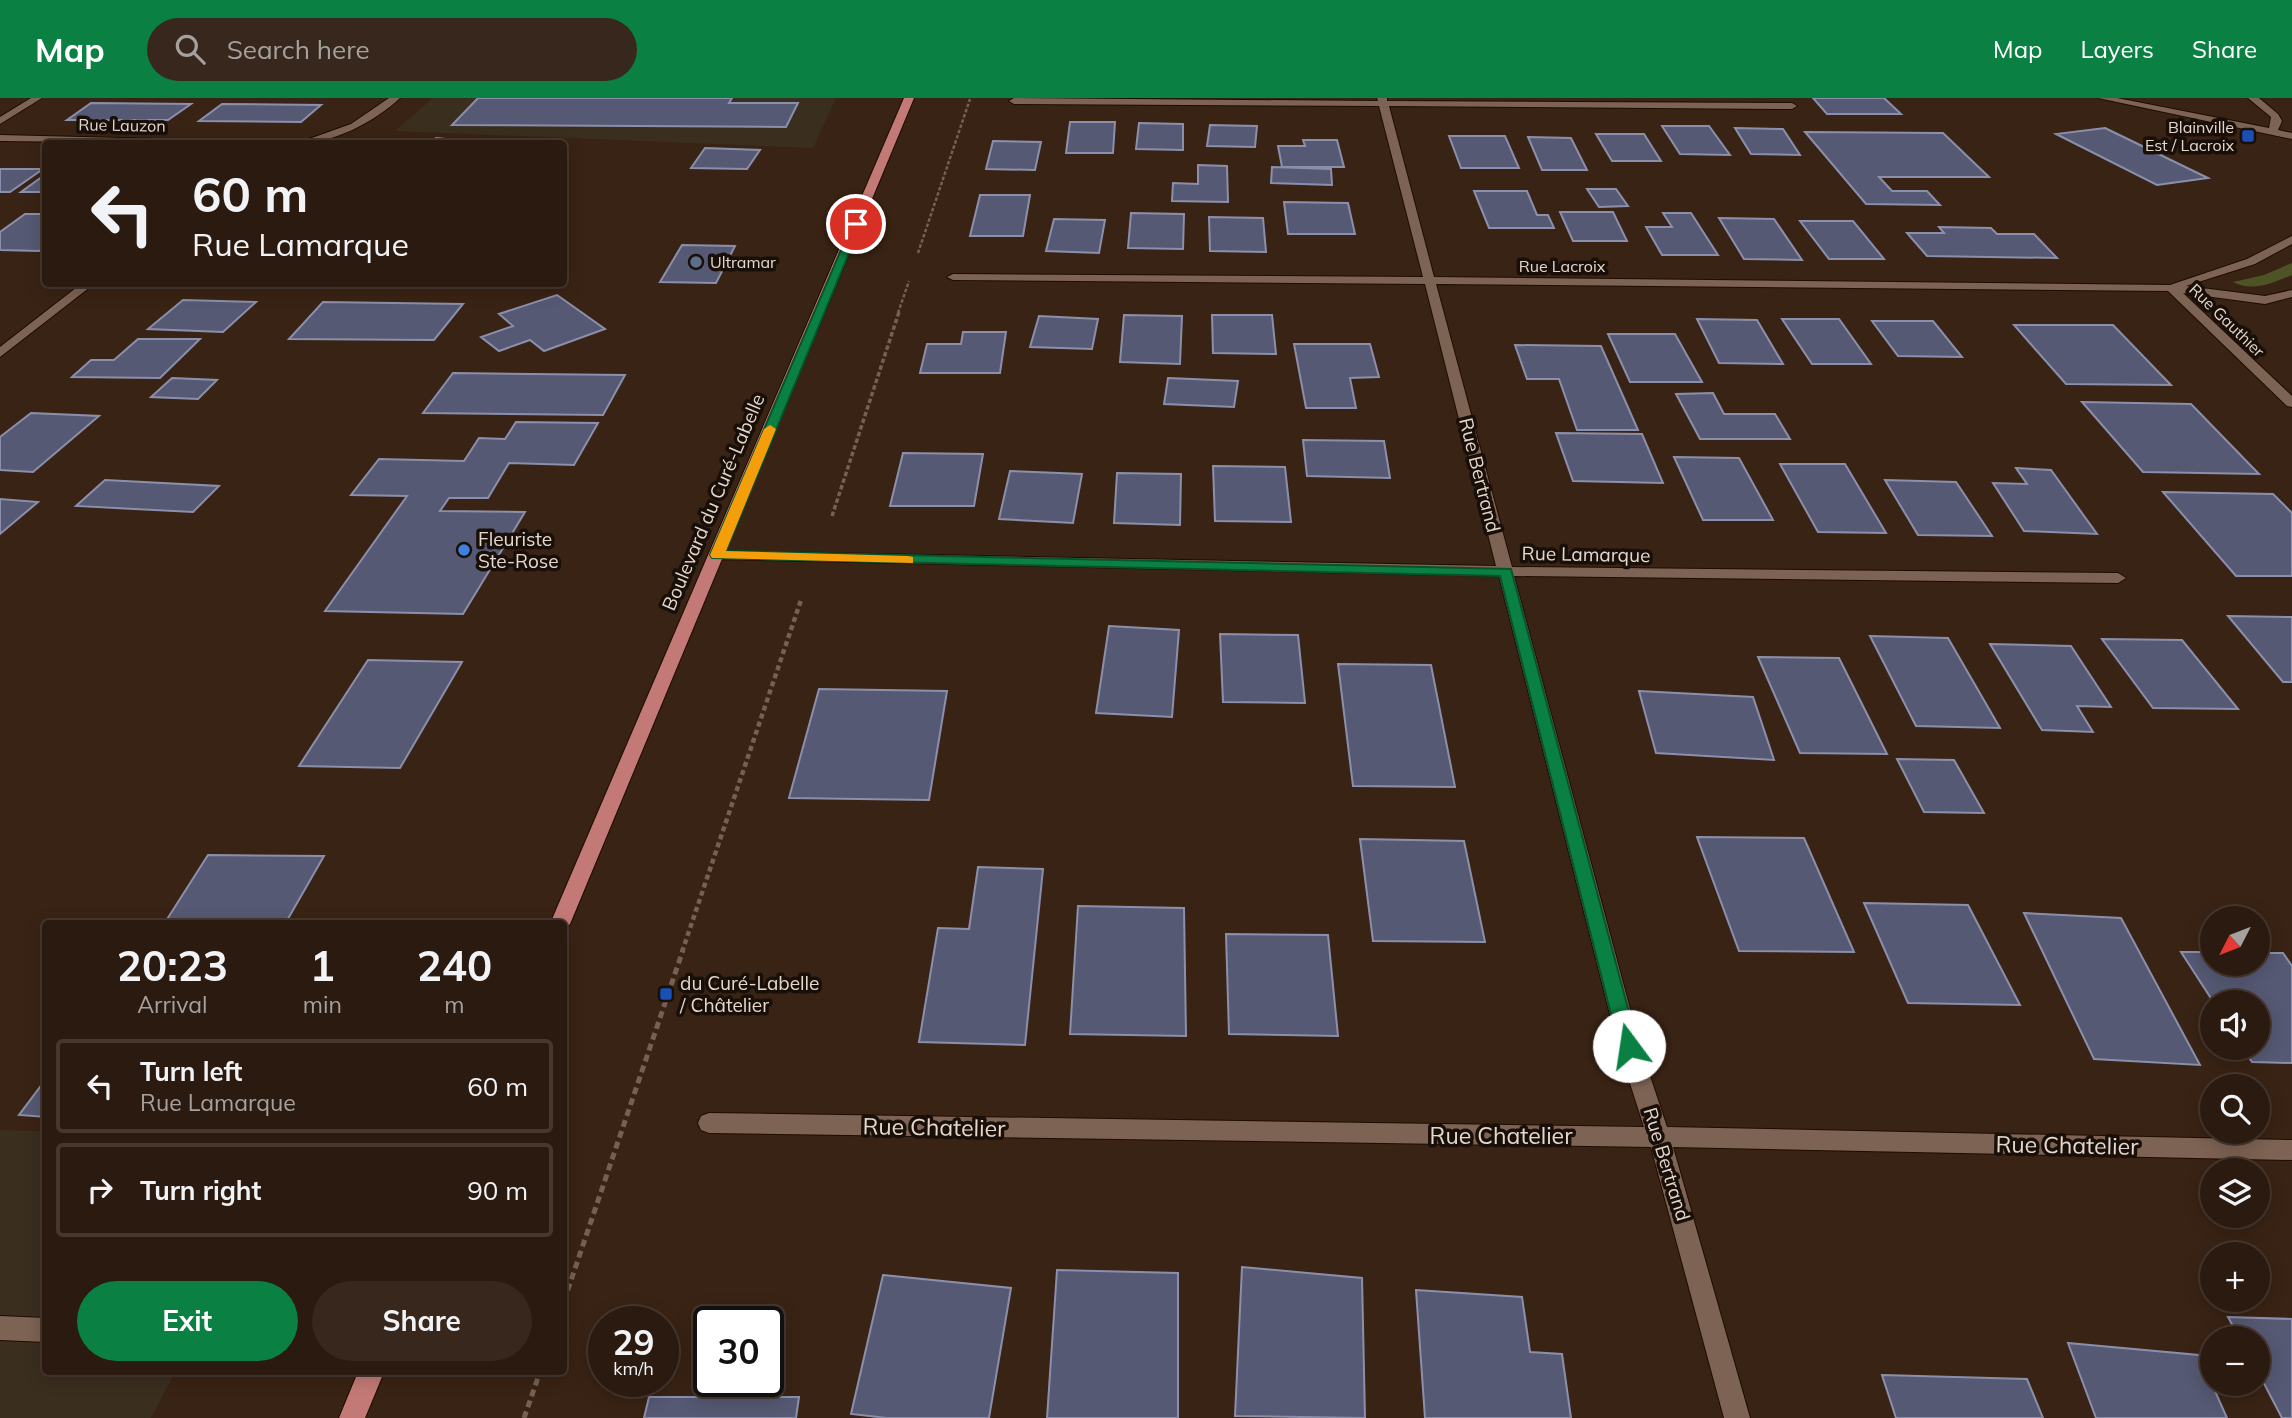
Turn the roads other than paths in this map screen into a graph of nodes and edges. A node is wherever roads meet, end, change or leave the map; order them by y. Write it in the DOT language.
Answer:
graph roads {
  1 [pos="37,98"];
  2 [pos="395,98"];
  3 [pos="909,98"];
  4 [pos="2103,98"];
  5 [pos="2253,98"];
  6 [pos="1014,101"];
  7 [pos="1383,101"];
  8 [pos="1792,106"];
  9 [pos="0,121"];
  10 [pos="2272,132"];
  11 [pos="2292,136"];
  12 [pos="0,138"];
  13 [pos="81,140"];
  14 [pos="312,140"];
  15 [pos="2292,239"];
  16 [pos="953,277"];
  17 [pos="1430,279"];
  18 [pos="84,287"];
  19 [pos="2171,288"];
  20 [pos="2292,293"];
  21 [pos="0,353"];
  22 [pos="2292,403"];
  23 [pos="717,555"];
  24 [pos="1506,572"];
  25 [pos="2118,579"];
  26 [pos="562,920"];
  27 [pos="709,1123"];
  28 [pos="1659,1137"];
  29 [pos="2292,1150"];
  30 [pos="0,1328"];
  31 [pos="42,1330"];
  32 [pos="370,1375"];
  33 [pos="352,1418"];
  34 [pos="1737,1418"];
  1 -- 9 [label="street"];
  2 -- 14 [label="street"];
  3 -- 23 [label="main road, Boulevard du Curé-Labelle"];
  4 -- 10 [label="street"];
  5 -- 10 [label="street"];
  6 -- 7 [label="street"];
  7 -- 8 [label="street"];
  7 -- 17 [label="street, Rue Bertrand"];
  10 -- 11 [label="street"];
  12 -- 13 [label="street, Rue Lauzon"];
  15 -- 19 [label="street, Rue Lacroix"];
  16 -- 17 [label="street, Rue Lacroix"];
  17 -- 19 [label="street, Rue Lacroix"];
  17 -- 24 [label="street, Rue Bertrand"];
  18 -- 21 [label="street"];
  19 -- 20 [label="street, Rue Lacroix"];
  19 -- 22 [label="street, Rue Gauthier"];
  23 -- 24 [label="street, Rue Lamarque"];
  23 -- 26 [label="main road, Boulevard du Curé-Labelle"];
  24 -- 25 [label="street, Rue Lamarque"];
  24 -- 28 [label="street, Rue Bertrand"];
  27 -- 28 [label="street, Rue Chatelier"];
  28 -- 29 [label="street, Rue Chatelier"];
  28 -- 34 [label="street, Rue Bertrand"];
  30 -- 31 [label="street"];
  32 -- 33 [label="main road"];
}
